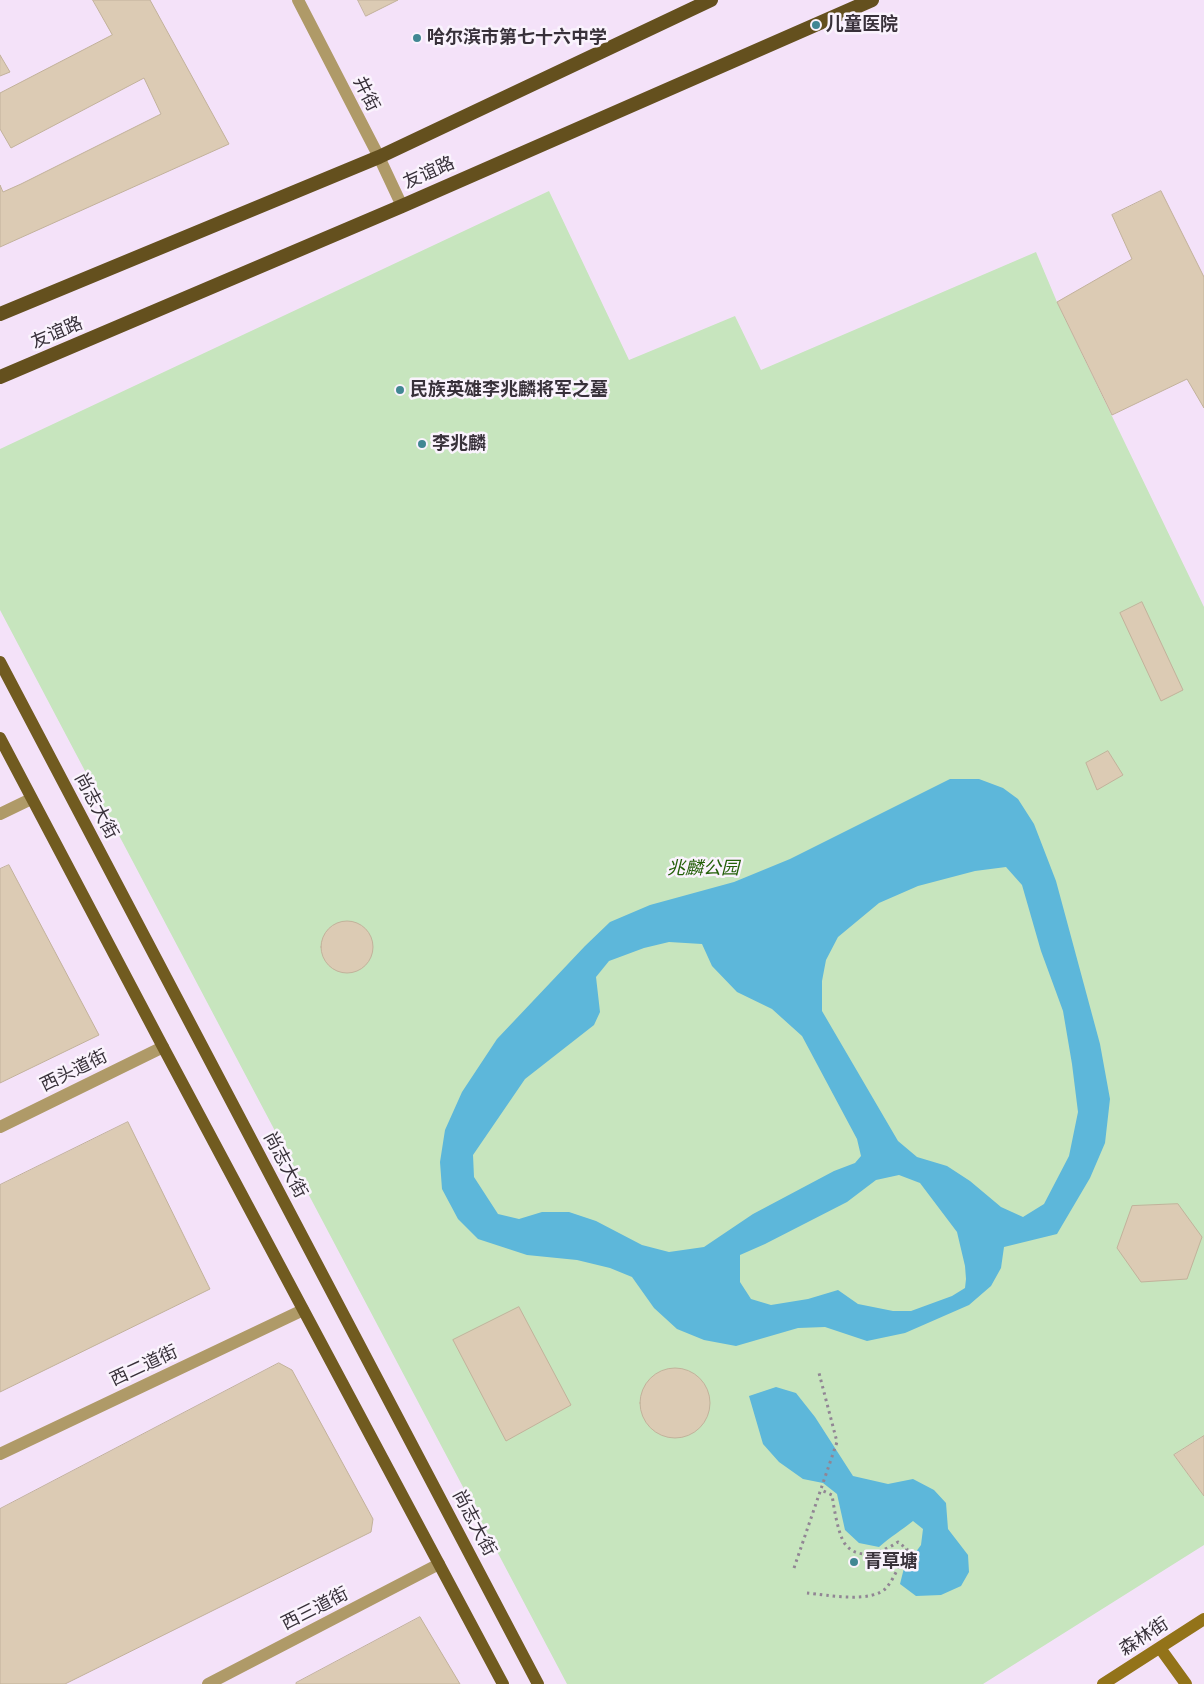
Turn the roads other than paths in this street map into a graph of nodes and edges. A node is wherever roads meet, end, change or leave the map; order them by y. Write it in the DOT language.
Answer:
graph roads {
  1 [pos="298,0"];
  2 [pos="711,0"];
  3 [pos="872,0"];
  4 [pos="379,157"];
  5 [pos="402,206"];
  6 [pos="0,314"];
  7 [pos="0,377"];
  8 [pos="0,662"];
  9 [pos="0,738"];
  10 [pos="32,799"];
  11 [pos="0,814"];
  12 [pos="163,1047"];
  13 [pos="0,1127"];
  14 [pos="303,1310"];
  15 [pos="0,1454"];
  16 [pos="439,1564"];
  17 [pos="1204,1620"];
  18 [pos="1160,1648"];
  19 [pos="1107,1683"];
  20 [pos="208,1684"];
  21 [pos="503,1684"];
  22 [pos="538,1684"];
  23 [pos="1186,1684"];
  1 -- 4 [label="street, 井街"];
  2 -- 4 [label="highway, 友谊路"];
  3 -- 5 [label="highway, 友谊路"];
  4 -- 5 [label="street, 井街"];
  4 -- 6 [label="highway, 友谊路"];
  5 -- 7 [label="highway, 友谊路"];
  8 -- 22 [label="main road, 尚志大街"];
  9 -- 10 [label="main road"];
  10 -- 11 [label="street"];
  10 -- 12 [label="main road"];
  12 -- 13 [label="street, 西头道街"];
  12 -- 14 [label="main road"];
  14 -- 15 [label="street, 西二道街"];
  14 -- 16 [label="main road"];
  16 -- 20 [label="street, 西三道街"];
  16 -- 21 [label="main road"];
  17 -- 18 [label="main road, 森林街"];
  18 -- 19 [label="main road, 森林街"];
  18 -- 23 [label="main road"];
}
